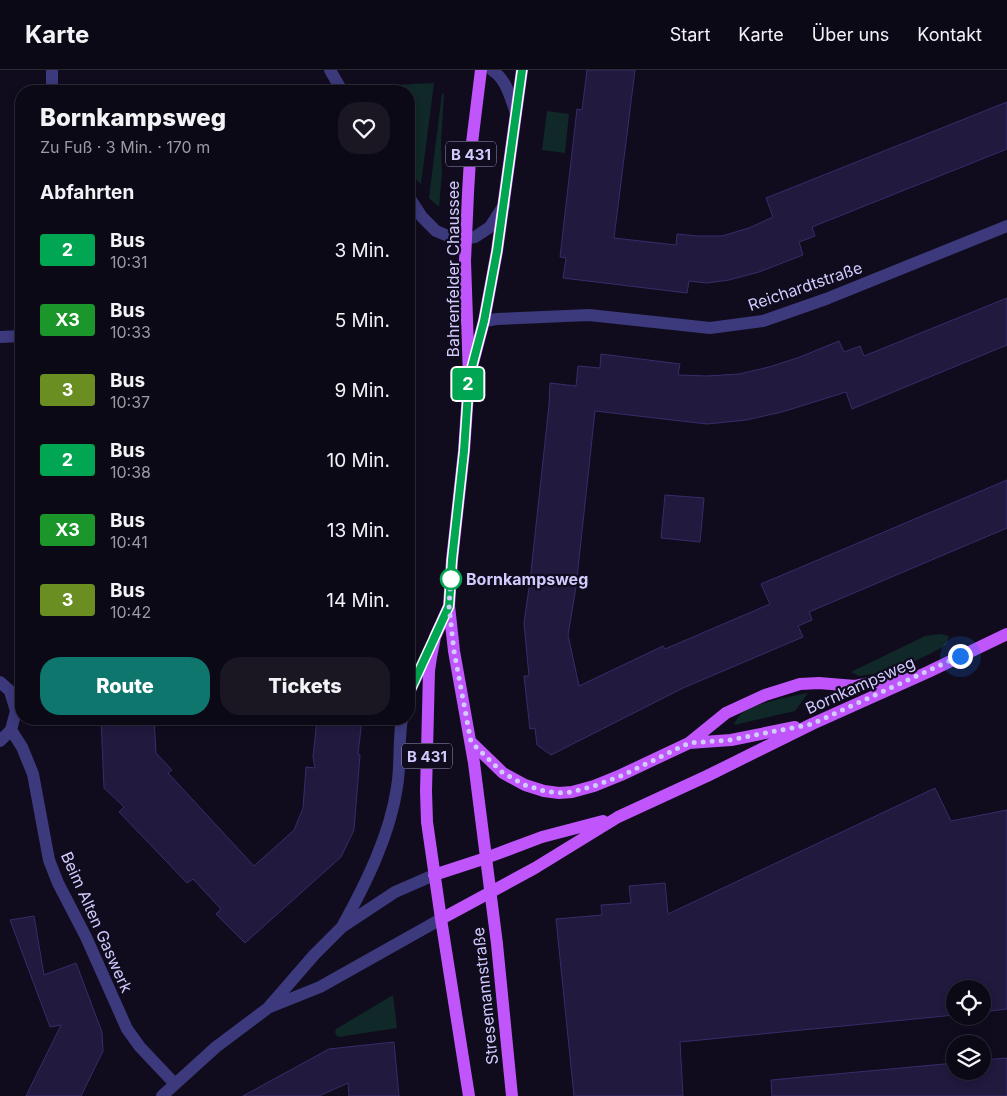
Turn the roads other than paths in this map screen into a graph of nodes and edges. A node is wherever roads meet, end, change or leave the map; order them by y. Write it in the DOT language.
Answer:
graph roads {
  1 [pos="52,70"];
  2 [pos="330,70"];
  3 [pos="481,70"];
  4 [pos="492,70"];
  5 [pos="522,70"];
  6 [pos="52,85"];
  7 [pos="339,85"];
  8 [pos="516,113"];
  9 [pos="504,205"];
  10 [pos="415,207"];
  11 [pos="1007,226"];
  12 [pos="466,239"];
  13 [pos="484,321"];
  14 [pos="15,336"];
  15 [pos="0,337"];
  16 [pos="469,378"];
  17 [pos="449,606"];
  18 [pos="1007,634"];
  19 [pos="435,637"];
  20 [pos="928,672"];
  21 [pos="415,680"];
  22 [pos="0,682"];
  23 [pos="15,707"];
  24 [pos="15,714"];
  25 [pos="812,724"];
  26 [pos="402,725"];
  27 [pos="11,730"];
  28 [pos="0,741"];
  29 [pos="471,742"];
  30 [pos="689,743"];
  31 [pos="618,817"];
  32 [pos="486,858"];
  33 [pos="434,875"];
  34 [pos="490,893"];
  35 [pos="441,919"];
  36 [pos="342,927"];
  37 [pos="268,1008"];
  38 [pos="175,1084"];
  39 [pos="162,1096"];
  40 [pos="469,1096"];
  41 [pos="512,1096"];
  1 -- 6 [label="street"];
  2 -- 7 [label="street"];
  3 -- 12 [label="main road, Bahrenfelder Chaussee / B 431"];
  4 -- 8 [label="street"];
  5 -- 8 [label="main road, Bahrenfelder Chaussee / B 431"];
  8 -- 9 [label="main road, Bahrenfelder Chaussee / B 431"];
  9 -- 12 [label="street"];
  9 -- 13 [label="main road, Bahrenfelder Chaussee / B 431"];
  10 -- 12 [label="street"];
  11 -- 13 [label="street, Reichardtstraße"];
  12 -- 16 [label="main road, Bahrenfelder Chaussee / B 431"];
  13 -- 16 [label="main road, Bahrenfelder Chaussee / B 431"];
  14 -- 15 [label="street"];
  16 -- 17 [label="main road, Bahrenfelder Chaussee / B 431"];
  17 -- 19 [label="main road, Bahrenfelder Chaussee / B 431"];
  17 -- 29 [label="main road, Bahrenfelder Chaussee / B 431"];
  18 -- 20 [label="main road, Bornkampsweg"];
  19 -- 21 [label="street"];
  19 -- 33 [label="main road, Bahrenfelder Chaussee / B 431"];
  20 -- 25 [label="main road, Bornkampsweg"];
  20 -- 30 [label="main road"];
  22 -- 23 [label="street"];
  24 -- 27 [label="street"];
  25 -- 30 [label="main road"];
  25 -- 31 [label="main road, Bornkampsweg"];
  26 -- 36 [label="street"];
  27 -- 28 [label="street"];
  27 -- 38 [label="street, Beim Alten Gaswerk"];
  29 -- 30 [label="main road"];
  29 -- 32 [label="main road, Bahrenfelder Chaussee / B 431"];
  31 -- 32 [label="main road, Bornkampsweg"];
  31 -- 34 [label="main road, Bornkampsweg"];
  32 -- 33 [label="main road, Bornkampsweg"];
  32 -- 34 [label="main road, Bahrenfelder Chaussee / B 431"];
  33 -- 35 [label="main road, Bahrenfelder Chaussee / B 431"];
  33 -- 36 [label="street"];
  34 -- 35 [label="main road, Bornkampsweg"];
  34 -- 41 [label="main road, Stresemannstraße / B 431"];
  35 -- 37 [label="street"];
  35 -- 40 [label="main road, Stresemannstraße / B 431"];
  36 -- 37 [label="street"];
  37 -- 38 [label="street"];
  38 -- 39 [label="street"];
}
